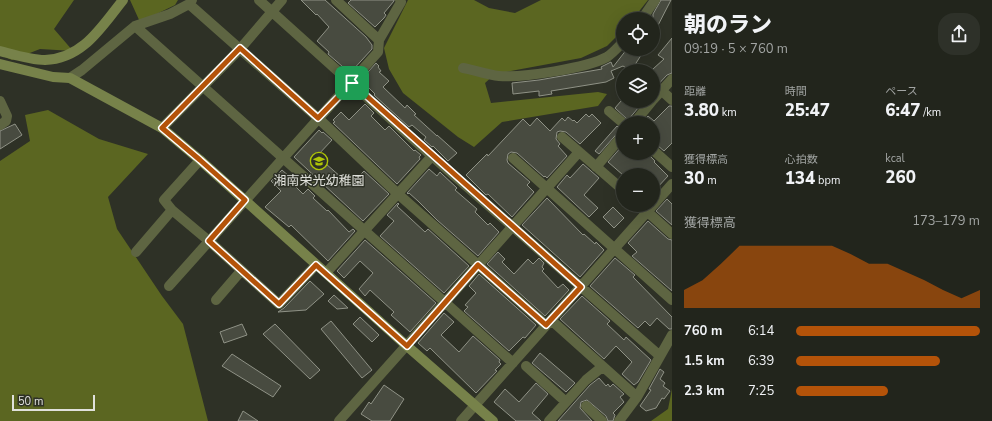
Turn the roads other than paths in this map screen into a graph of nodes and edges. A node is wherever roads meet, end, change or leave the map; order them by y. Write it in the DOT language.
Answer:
graph roads {
  1 [pos="123,0"];
  2 [pos="259,0"];
  3 [pos="282,0"];
  4 [pos="336,0"];
  5 [pos="400,0"];
  6 [pos="654,0"];
  7 [pos="191,2"];
  8 [pos="272,11"];
  9 [pos="646,12"];
  10 [pos="135,26"];
  11 [pos="379,40"];
  12 [pos="240,48"];
  13 [pos="616,49"];
  14 [pos="0,51"];
  15 [pos="0,64"];
  16 [pos="463,68"];
  17 [pos="70,78"];
  18 [pos="672,79"];
  19 [pos="352,83"];
  20 [pos="203,86"];
  21 [pos="661,90"];
  22 [pos="672,100"];
  23 [pos="0,102"];
  24 [pos="647,108"];
  25 [pos="609,111"];
  26 [pos="640,116"];
  27 [pos="616,117"];
  28 [pos="318,118"];
  29 [pos="0,125"];
  30 [pos="162,128"];
  31 [pos="562,137"];
  32 [pos="616,143"];
  33 [pos="579,152"];
  34 [pos="432,156"];
  35 [pos="660,156"];
  36 [pos="283,157"];
  37 [pos="513,158"];
  38 [pos="200,160"];
  39 [pos="596,166"];
  40 [pos="672,167"];
  41 [pos="616,184"];
  42 [pos="672,184"];
  43 [pos="547,188"];
  44 [pos="397,193"];
  45 [pos="660,194"];
  46 [pos="245,200"];
  47 [pos="172,210"];
  48 [pos="641,212"];
  49 [pos="648,212"];
  50 [pos="513,227"];
  51 [pos="365,230"];
  52 [pos="672,234"];
  53 [pos="209,241"];
  54 [pos="614,249"];
  55 [pos="136,252"];
  56 [pos="316,265"];
  57 [pos="478,265"];
  58 [pos="241,271"];
  59 [pos="326,273"];
  60 [pos="169,286"];
  61 [pos="581,287"];
  62 [pos="216,300"];
  63 [pos="672,300"];
  64 [pos="446,302"];
  65 [pos="549,323"];
  66 [pos="672,335"];
  67 [pos="407,346"];
  68 [pos="660,356"];
  69 [pos="513,363"];
  70 [pos="526,366"];
  71 [pos="602,367"];
  72 [pos="637,397"];
  73 [pos="566,402"];
  74 [pos="475,405"];
  75 [pos="586,406"];
  76 [pos="339,421"];
  77 [pos="461,421"];
  78 [pos="493,421"];
  79 [pos="549,421"];
  80 [pos="602,421"];
  81 [pos="619,421"];
  1 -- 14 [label="street"];
  2 -- 8 [label="street"];
  3 -- 8 [label="street"];
  4 -- 11 [label="street"];
  5 -- 11 [label="street"];
  6 -- 9 [label="street"];
  7 -- 10 [label="street"];
  7 -- 12 [label="street"];
  8 -- 12 [label="street"];
  8 -- 19 [label="street"];
  10 -- 17 [label="street"];
  10 -- 20 [label="street"];
  11 -- 19 [label="street"];
  12 -- 20 [label="street"];
  12 -- 28 [label="street"];
  13 -- 16 [label="street"];
  15 -- 17 [label="street"];
  17 -- 30 [label="street"];
  18 -- 21 [label="street"];
  19 -- 28 [label="street"];
  19 -- 34 [label="street"];
  20 -- 30 [label="street"];
  20 -- 36 [label="street"];
  21 -- 22 [label="street"];
  23 -- 29 [label="street"];
  24 -- 26 [label="street"];
  25 -- 27 [label="street"];
  28 -- 36 [label="street"];
  28 -- 44 [label="street"];
  30 -- 38 [label="street"];
  31 -- 33 [label="street"];
  32 -- 39 [label="street"];
  33 -- 39 [label="street"];
  33 -- 43 [label="street"];
  34 -- 44 [label="street"];
  34 -- 50 [label="street"];
  35 -- 40 [label="street"];
  36 -- 46 [label="street"];
  36 -- 51 [label="street"];
  37 -- 43 [label="street"];
  38 -- 46 [label="street"];
  38 -- 47 [label="street"];
  39 -- 41 [label="street"];
  42 -- 45 [label="street"];
  43 -- 50 [label="street"];
  43 -- 54 [label="street"];
  44 -- 51 [label="street"];
  44 -- 57 [label="street"];
  46 -- 53 [label="street"];
  46 -- 56 [label="street"];
  47 -- 53 [label="street"];
  47 -- 55 [label="street"];
  48 -- 54 [label="street"];
  49 -- 52 [label="street"];
  50 -- 57 [label="street"];
  50 -- 61 [label="street"];
  51 -- 59 [label="street"];
  51 -- 64 [label="street"];
  53 -- 58 [label="street"];
  53 -- 60 [label="street"];
  54 -- 61 [label="street"];
  54 -- 63 [label="street"];
  56 -- 58 [label="street"];
  56 -- 59 [label="street"];
  57 -- 64 [label="street"];
  57 -- 65 [label="street"];
  58 -- 62 [label="street"];
  59 -- 67 [label="street"];
  61 -- 65 [label="street"];
  61 -- 68 [label="street"];
  64 -- 67 [label="street"];
  64 -- 69 [label="street"];
  65 -- 69 [label="street"];
  65 -- 71 [label="street"];
  66 -- 68 [label="street"];
  67 -- 74 [label="street"];
  67 -- 76 [label="street"];
  68 -- 72 [label="street"];
  69 -- 74 [label="street"];
  70 -- 73 [label="street"];
  71 -- 72 [label="street"];
  71 -- 73 [label="street"];
  72 -- 81 [label="street"];
  73 -- 79 [label="street"];
  74 -- 77 [label="street"];
  74 -- 78 [label="street"];
  75 -- 80 [label="street"];
}
